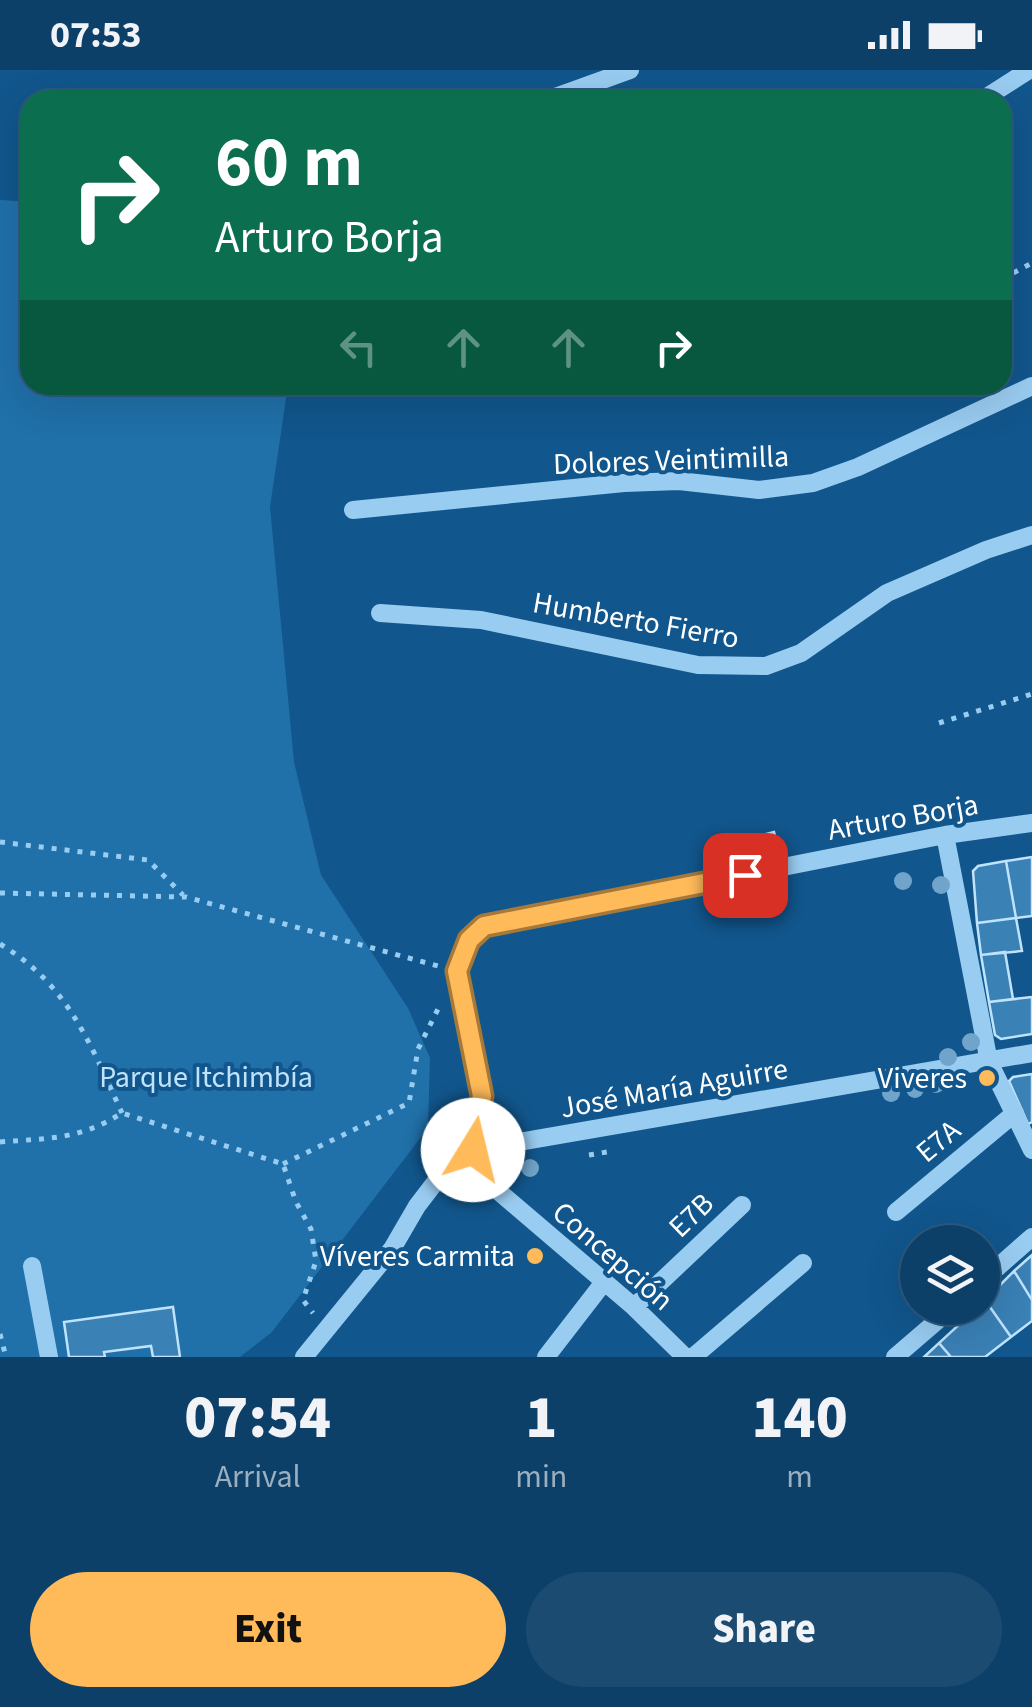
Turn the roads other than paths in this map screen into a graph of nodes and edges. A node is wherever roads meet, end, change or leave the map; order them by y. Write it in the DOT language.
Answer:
graph roads {
  1 [pos="630,70"];
  2 [pos="1029,70"];
  3 [pos="575,90"];
  4 [pos="998,90"];
  5 [pos="1032,386"];
  6 [pos="353,510"];
  7 [pos="1032,535"];
  8 [pos="380,614"];
  9 [pos="1032,823"];
  10 [pos="944,835"];
  11 [pos="1032,1053"];
  12 [pos="989,1062"];
  13 [pos="1015,1113"];
  14 [pos="473,1150"];
  15 [pos="1032,1150"];
  16 [pos="742,1205"];
  17 [pos="896,1212"];
  18 [pos="1032,1237"];
  19 [pos="802,1263"];
  20 [pos="1000,1265"];
  21 [pos="32,1266"];
  22 [pos="604,1282"];
  23 [pos="634,1307"];
  24 [pos="932,1325"];
  25 [pos="49,1357"];
  26 [pos="304,1357"];
  27 [pos="546,1357"];
  28 [pos="685,1357"];
  29 [pos="693,1357"];
  30 [pos="895,1357"];
  1 -- 3 [label="street"];
  2 -- 4 [label="street"];
  5 -- 6 [label="street, Dolores Veintimilla"];
  7 -- 8 [label="street, Humberto Fierro"];
  9 -- 10 [label="street, Arturo Borja"];
  10 -- 12 [label="street"];
  10 -- 14 [label="street, Arturo Borja"];
  11 -- 12 [label="street, José María Aguirre"];
  12 -- 13 [label="street"];
  12 -- 14 [label="street, José María Aguirre"];
  13 -- 15 [label="street"];
  13 -- 17 [label="street, E7A"];
  14 -- 22 [label="street, Concepción"];
  14 -- 26 [label="street"];
  16 -- 23 [label="street, E7B"];
  18 -- 20 [label="street"];
  19 -- 29 [label="street"];
  21 -- 25 [label="street"];
  22 -- 23 [label="street, Concepción"];
  22 -- 27 [label="street"];
  23 -- 28 [label="street, Concepción"];
  24 -- 30 [label="street"];
}
